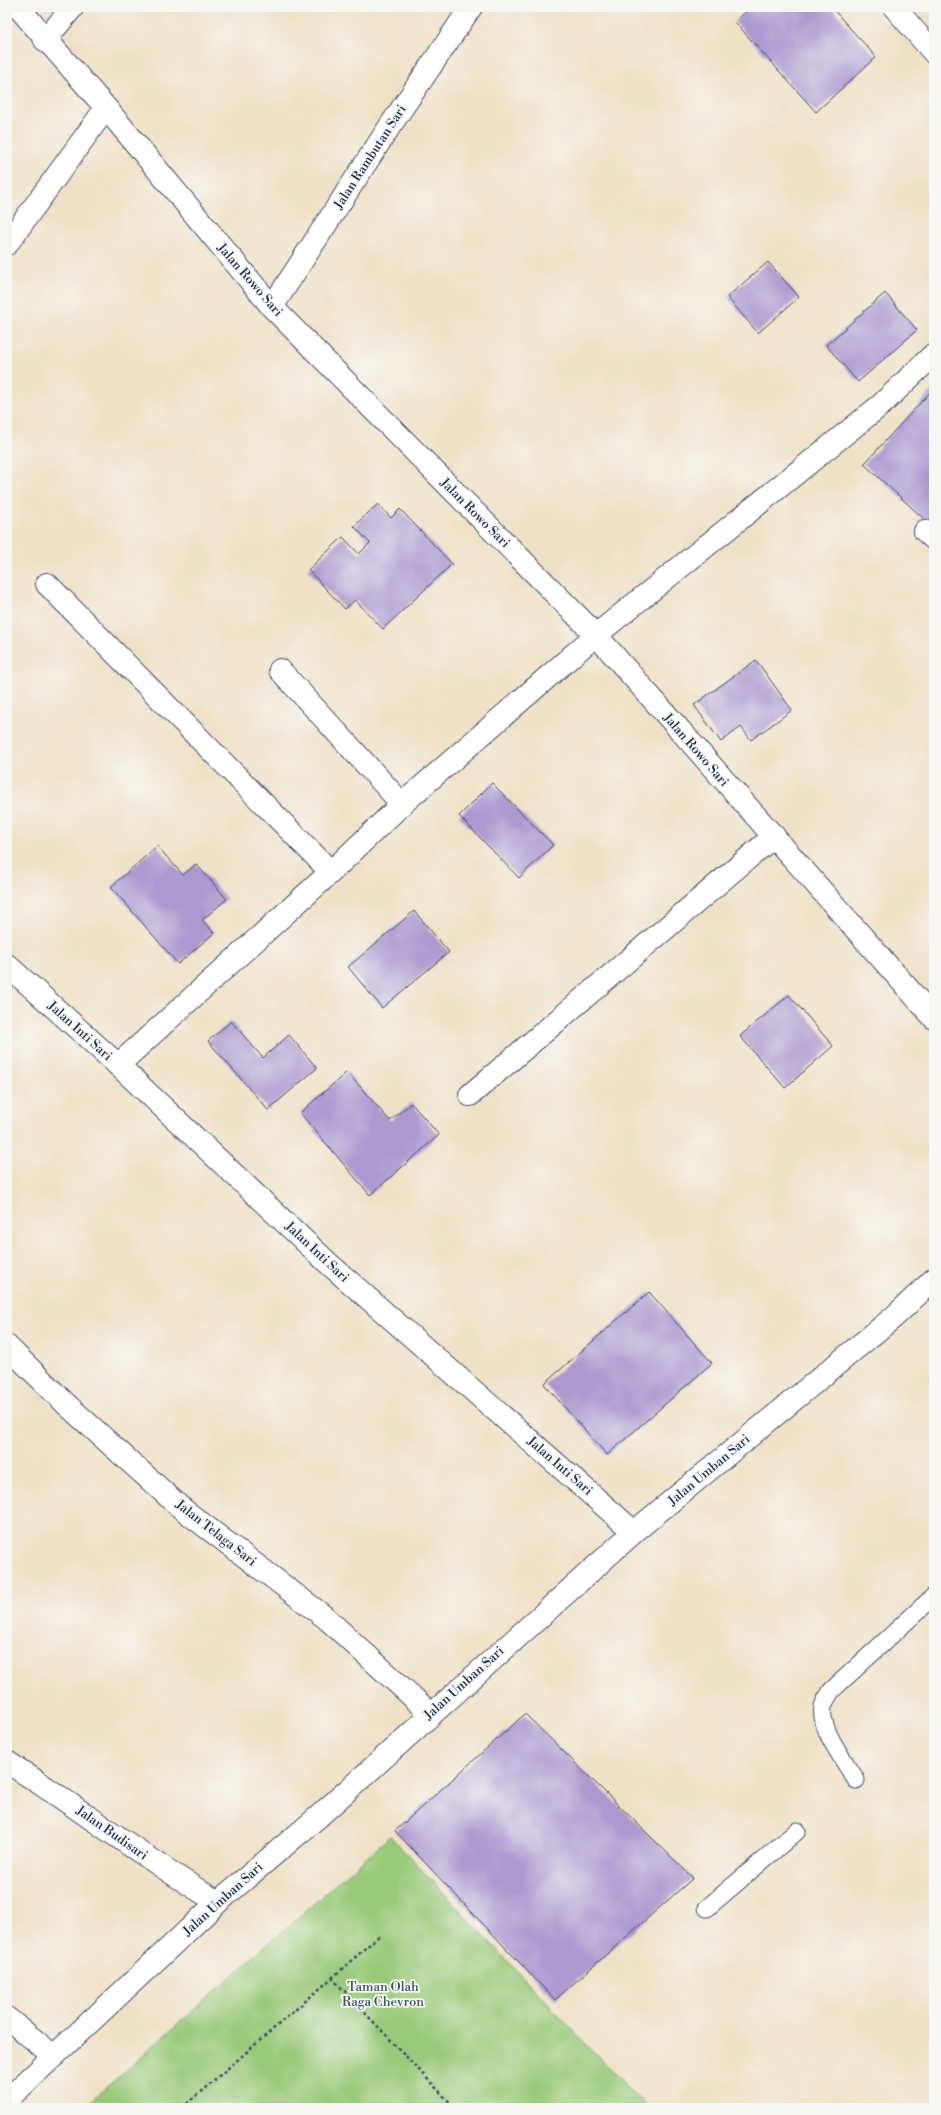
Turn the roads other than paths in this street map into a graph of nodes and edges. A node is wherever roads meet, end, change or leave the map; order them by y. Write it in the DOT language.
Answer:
graph roads {
  1 [pos="18,7"];
  2 [pos="73,7"];
  3 [pos="470,7"];
  4 [pos="894,7"];
  5 [pos="46,40"];
  6 [pos="934,53"];
  7 [pos="106,108"];
  8 [pos="7,244"];
  9 [pos="272,307"];
  10 [pos="934,354"];
  11 [pos="47,584"];
  12 [pos="596,635"];
  13 [pos="280,670"];
  14 [pos="402,804"];
  15 [pos="774,836"];
  16 [pos="331,872"];
  17 [pos="7,965"];
  18 [pos="934,1018"];
  19 [pos="118,1065"];
  20 [pos="470,1095"];
  21 [pos="934,1279"];
  22 [pos="7,1346"];
  23 [pos="634,1532"];
  24 [pos="934,1596"];
  25 [pos="430,1713"];
  26 [pos="7,1762"];
  27 [pos="856,1780"];
  28 [pos="797,1831"];
  29 [pos="218,1902"];
  30 [pos="708,1908"];
  31 [pos="7,2018"];
  32 [pos="54,2056"];
  33 [pos="7,2100"];
  1 -- 5 [label="street, Jalan Rowo Sari"];
  2 -- 5 [label="street"];
  3 -- 9 [label="street, Jalan Rambutan Sari"];
  4 -- 6 [label="street"];
  5 -- 7 [label="street, Jalan Rowo Sari"];
  7 -- 8 [label="street"];
  7 -- 9 [label="street, Jalan Rowo Sari"];
  9 -- 12 [label="street, Jalan Rowo Sari"];
  10 -- 12 [label="street"];
  11 -- 16 [label="street"];
  12 -- 14 [label="street"];
  12 -- 15 [label="street, Jalan Rowo Sari"];
  13 -- 14 [label="street"];
  14 -- 16 [label="street"];
  15 -- 18 [label="street, Jalan Rowo Sari"];
  15 -- 20 [label="street"];
  16 -- 19 [label="street"];
  17 -- 19 [label="street, Jalan Inti Sari"];
  19 -- 23 [label="street, Jalan Inti Sari"];
  21 -- 23 [label="street, Jalan Umban Sari"];
  22 -- 25 [label="street, Jalan Telaga Sari"];
  23 -- 25 [label="street, Jalan Umban Sari"];
  24 -- 27 [label="lane"];
  25 -- 29 [label="street, Jalan Umban Sari"];
  26 -- 29 [label="street, Jalan Budisari"];
  28 -- 30 [label="lane"];
  29 -- 32 [label="street, Jalan Umban Sari"];
  31 -- 32 [label="street"];
  32 -- 33 [label="street, Jalan Umban Sari"];
}
